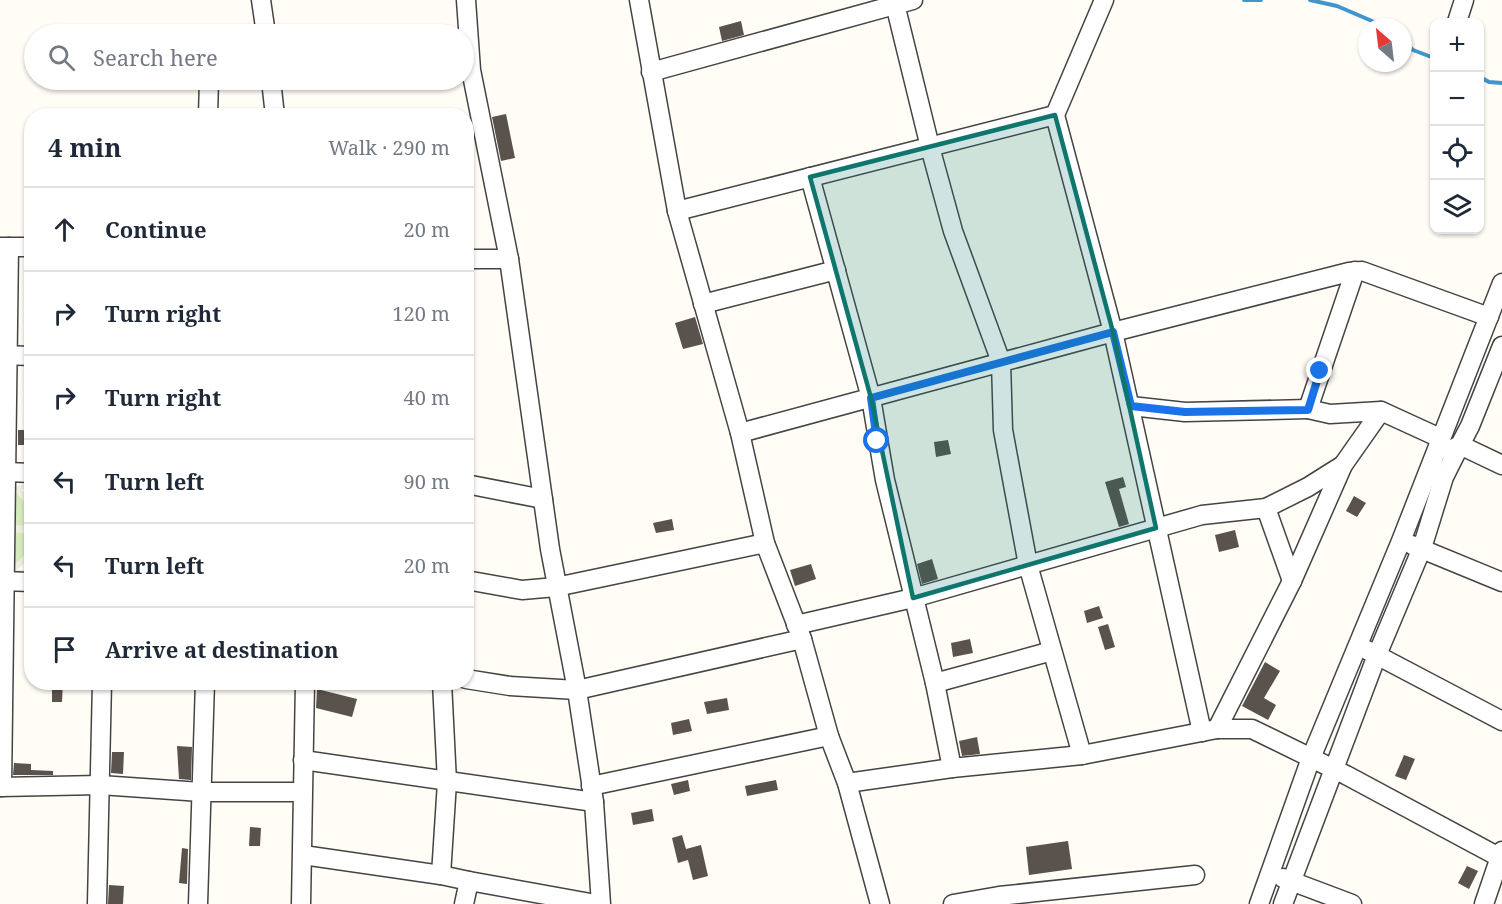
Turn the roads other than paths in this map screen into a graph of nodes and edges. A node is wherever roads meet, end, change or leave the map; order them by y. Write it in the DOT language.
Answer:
graph roads {
  1 [pos="261,0"];
  2 [pos="466,0"];
  3 [pos="639,0"];
  4 [pos="1104,0"];
  5 [pos="1464,0"];
  6 [pos="901,2"];
  7 [pos="1457,18"];
  8 [pos="265,24"];
  9 [pos="468,24"];
  10 [pos="651,72"];
  11 [pos="474,85"];
  12 [pos="209,90"];
  13 [pos="272,90"];
  14 [pos="208,108"];
  15 [pos="274,108"];
  16 [pos="1056,115"];
  17 [pos="930,147"];
  18 [pos="810,177"];
  19 [pos="677,211"];
  20 [pos="4,247"];
  21 [pos="24,247"];
  22 [pos="474,259"];
  23 [pos="508,259"];
  24 [pos="836,270"];
  25 [pos="1355,271"];
  26 [pos="1502,283"];
  27 [pos="703,304"];
  28 [pos="1489,317"];
  29 [pos="1113,332"];
  30 [pos="1502,345"];
  31 [pos="4,355"];
  32 [pos="24,356"];
  33 [pos="1000,363"];
  34 [pos="871,398"];
  35 [pos="1131,406"];
  36 [pos="1308,410"];
  37 [pos="1381,411"];
  38 [pos="740,433"];
  39 [pos="1440,438"];
  40 [pos="1460,446"];
  41 [pos="1432,459"];
  42 [pos="1343,465"];
  43 [pos="1502,465"];
  44 [pos="6,472"];
  45 [pos="24,473"];
  46 [pos="474,486"];
  47 [pos="543,499"];
  48 [pos="1266,508"];
  49 [pos="1156,528"];
  50 [pos="1401,541"];
  51 [pos="765,543"];
  52 [pos="1422,548"];
  53 [pos="1028,565"];
  54 [pos="2,581"];
  55 [pos="474,581"];
  56 [pos="24,582"];
  57 [pos="1292,582"];
  58 [pos="1502,582"];
  59 [pos="556,587"];
  60 [pos="913,598"];
  61 [pos="799,632"];
  62 [pos="1358,645"];
  63 [pos="1052,651"];
  64 [pos="1377,656"];
  65 [pos="474,680"];
  66 [pos="935,683"];
  67 [pos="102,690"];
  68 [pos="205,690"];
  69 [pos="305,690"];
  70 [pos="442,690"];
  71 [pos="577,690"];
  72 [pos="1502,722"];
  73 [pos="1209,731"];
  74 [pos="829,736"];
  75 [pos="1082,755"];
  76 [pos="1311,759"];
  77 [pos="303,760"];
  78 [pos="952,768"];
  79 [pos="1333,769"];
  80 [pos="447,782"];
  81 [pos="847,783"];
  82 [pos="100,785"];
  83 [pos="1,787"];
  84 [pos="201,792"];
  85 [pos="302,792"];
  86 [pos="593,794"];
  87 [pos="1501,854"];
  88 [pos="303,855"];
  89 [pos="1270,872"];
  90 [pos="441,875"];
  91 [pos="1195,875"];
  92 [pos="469,881"];
  93 [pos="1293,881"];
  94 [pos="97,904"];
  95 [pos="198,904"];
  96 [pos="301,904"];
  97 [pos="464,904"];
  98 [pos="596,904"];
  99 [pos="601,904"];
  100 [pos="880,904"];
  101 [pos="953,904"];
  102 [pos="1259,904"];
  103 [pos="1283,904"];
  104 [pos="1352,904"];
  105 [pos="1484,904"];
  1 -- 8 [label="street"];
  2 -- 9 [label="street"];
  3 -- 10 [label="street"];
  4 -- 16 [label="street"];
  5 -- 7 [label="street"];
  6 -- 10 [label="street"];
  6 -- 17 [label="street"];
  10 -- 19 [label="street"];
  11 -- 23 [label="street"];
  12 -- 14 [label="street"];
  13 -- 15 [label="street"];
  16 -- 17 [label="street"];
  16 -- 29 [label="street"];
  17 -- 18 [label="street"];
  17 -- 33 [label="street"];
  18 -- 19 [label="street"];
  18 -- 24 [label="street"];
  19 -- 27 [label="street"];
  20 -- 21 [label="street"];
  20 -- 31 [label="street"];
  22 -- 23 [label="street"];
  23 -- 47 [label="street"];
  24 -- 27 [label="street"];
  24 -- 34 [label="street"];
  25 -- 28 [label="street"];
  25 -- 29 [label="street"];
  25 -- 36 [label="street"];
  26 -- 28 [label="street"];
  27 -- 38 [label="street"];
  28 -- 39 [label="street"];
  29 -- 33 [label="street"];
  29 -- 35 [label="street"];
  30 -- 40 [label="street"];
  31 -- 32 [label="street"];
  31 -- 44 [label="street"];
  33 -- 34 [label="street"];
  33 -- 53 [label="street"];
  34 -- 38 [label="street"];
  34 -- 60 [label="street"];
  35 -- 36 [label="street"];
  35 -- 49 [label="street"];
  36 -- 37 [label="street"];
  37 -- 39 [label="street"];
  37 -- 42 [label="street"];
  38 -- 51 [label="street"];
  39 -- 41 [label="street"];
  40 -- 41 [label="street"];
  40 -- 43 [label="street"];
  40 -- 52 [label="street"];
  41 -- 50 [label="street"];
  42 -- 48 [label="street"];
  42 -- 57 [label="street"];
  44 -- 45 [label="street"];
  44 -- 54 [label="street"];
  46 -- 47 [label="street"];
  47 -- 59 [label="street"];
  48 -- 49 [label="street"];
  48 -- 57 [label="street"];
  49 -- 53 [label="street"];
  49 -- 73 [label="street"];
  50 -- 52 [label="street"];
  50 -- 62 [label="street"];
  51 -- 59 [label="street"];
  51 -- 61 [label="street"];
  52 -- 58 [label="street"];
  52 -- 64 [label="street"];
  53 -- 60 [label="street"];
  53 -- 63 [label="street"];
  54 -- 56 [label="street"];
  54 -- 83 [label="street"];
  55 -- 59 [label="street"];
  57 -- 73 [label="street"];
  59 -- 71 [label="street"];
  60 -- 61 [label="street"];
  60 -- 66 [label="street"];
  61 -- 71 [label="street"];
  61 -- 74 [label="street"];
  62 -- 64 [label="street"];
  62 -- 76 [label="street"];
  63 -- 66 [label="street"];
  63 -- 75 [label="street"];
  64 -- 72 [label="street"];
  64 -- 79 [label="street"];
  65 -- 71 [label="street"];
  66 -- 78 [label="street"];
  67 -- 82 [label="street"];
  68 -- 84 [label="street"];
  69 -- 77 [label="street"];
  70 -- 80 [label="street"];
  71 -- 86 [label="street"];
  73 -- 75 [label="street"];
  73 -- 76 [label="street"];
  74 -- 81 [label="street"];
  74 -- 86 [label="street"];
  75 -- 78 [label="street"];
  76 -- 79 [label="street"];
  76 -- 89 [label="street"];
  77 -- 80 [label="street"];
  77 -- 85 [label="street"];
  78 -- 81 [label="street"];
  79 -- 87 [label="street"];
  79 -- 93 [label="street"];
  80 -- 86 [label="street"];
  80 -- 90 [label="street"];
  81 -- 100 [label="street"];
  82 -- 83 [label="street"];
  82 -- 84 [label="street"];
  82 -- 94 [label="street"];
  84 -- 85 [label="street"];
  84 -- 95 [label="street"];
  85 -- 88 [label="street"];
  86 -- 99 [label="street"];
  87 -- 105 [label="street"];
  88 -- 90 [label="street"];
  88 -- 96 [label="street"];
  89 -- 93 [label="street"];
  89 -- 102 [label="street"];
  90 -- 92 [label="street"];
  91 -- 101 [label="street"];
  92 -- 97 [label="street"];
  92 -- 98 [label="street"];
  93 -- 103 [label="street"];
  93 -- 104 [label="street"];
}
